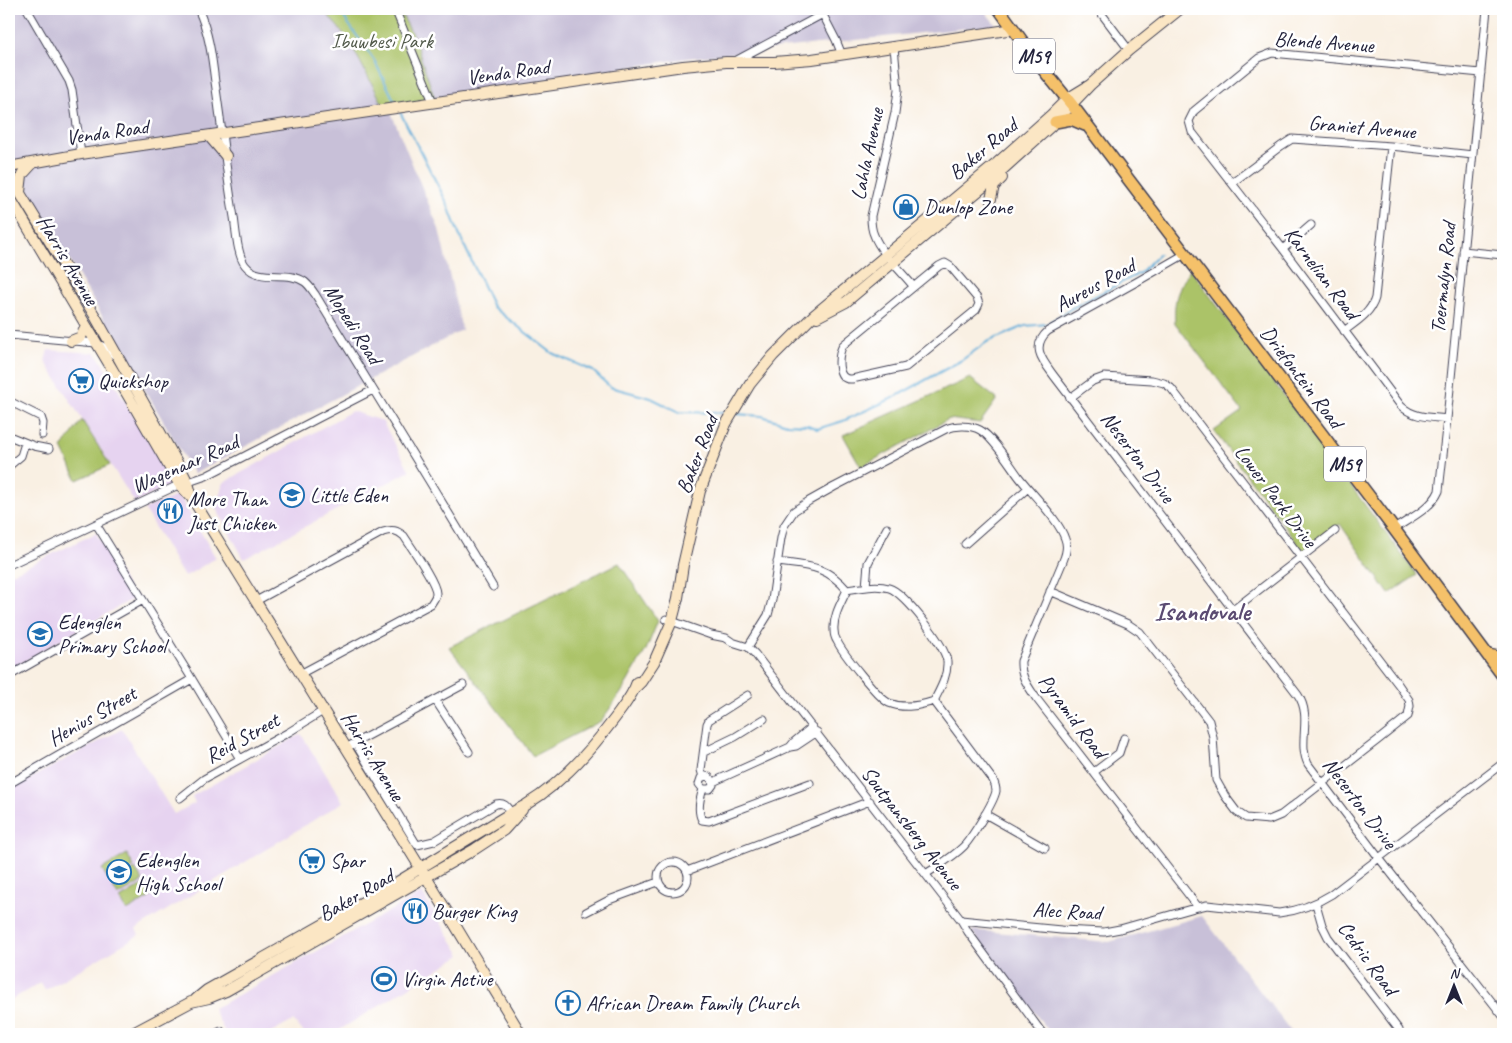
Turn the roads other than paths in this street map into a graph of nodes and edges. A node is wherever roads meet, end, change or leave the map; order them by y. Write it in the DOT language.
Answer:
graph roads {
  1 [pos="27,9"];
  2 [pos="198,9"];
  3 [pos="395,9"];
  4 [pos="999,9"];
  5 [pos="1098,9"];
  6 [pos="1180,9"];
  7 [pos="1487,9"];
  8 [pos="822,11"];
  9 [pos="1014,29"];
  10 [pos="894,47"];
  11 [pos="1129,50"];
  12 [pos="842,55"];
  13 [pos="733,62"];
  14 [pos="1481,73"];
  15 [pos="433,102"];
  16 [pos="1070,102"];
  17 [pos="1189,121"];
  18 [pos="1055,122"];
  19 [pos="1087,126"];
  20 [pos="223,134"];
  21 [pos="209,136"];
  22 [pos="1391,146"];
  23 [pos="1023,152"];
  24 [pos="81,154"];
  25 [pos="1473,155"];
  26 [pos="226,156"];
  27 [pos="33,162"];
  28 [pos="9,167"];
  29 [pos="9,175"];
  30 [pos="1232,183"];
  31 [pos="20,192"];
  32 [pos="9,196"];
  33 [pos="991,199"];
  34 [pos="1311,225"];
  35 [pos="1283,249"];
  36 [pos="1463,251"];
  37 [pos="1185,254"];
  38 [pos="1503,254"];
  39 [pos="890,258"];
  40 [pos="913,286"];
  41 [pos="94,316"];
  42 [pos="86,326"];
  43 [pos="1344,331"];
  44 [pos="9,335"];
  45 [pos="71,341"];
  46 [pos="96,343"];
  47 [pos="1042,359"];
  48 [pos="122,364"];
  49 [pos="373,390"];
  50 [pos="1070,398"];
  51 [pos="9,401"];
  52 [pos="1447,419"];
  53 [pos="42,434"];
  54 [pos="9,436"];
  55 [pos="25,443"];
  56 [pos="49,449"];
  57 [pos="9,466"];
  58 [pos="184,484"];
  59 [pos="1028,488"];
  60 [pos="96,524"];
  61 [pos="887,528"];
  62 [pos="1394,529"];
  63 [pos="1335,531"];
  64 [pos="965,544"];
  65 [pos="1301,557"];
  66 [pos="777,562"];
  67 [pos="9,565"];
  68 [pos="866,587"];
  69 [pos="493,588"];
  70 [pos="847,590"];
  71 [pos="1050,591"];
  72 [pos="143,600"];
  73 [pos="256,601"];
  74 [pos="1233,610"];
  75 [pos="669,620"];
  76 [pos="748,647"];
  77 [pos="1488,655"];
  78 [pos="1503,658"];
  79 [pos="300,674"];
  80 [pos="9,676"];
  81 [pos="1503,676"];
  82 [pos="192,679"];
  83 [pos="464,686"];
  84 [pos="748,695"];
  85 [pos="436,701"];
  86 [pos="934,701"];
  87 [pos="323,711"];
  88 [pos="764,719"];
  89 [pos="815,729"];
  90 [pos="1124,738"];
  91 [pos="350,746"];
  92 [pos="470,752"];
  93 [pos="704,752"];
  94 [pos="240,759"];
  95 [pos="1503,763"];
  96 [pos="1094,772"];
  97 [pos="703,777"];
  98 [pos="713,782"];
  99 [pos="810,783"];
  100 [pos="1322,783"];
  101 [pos="9,784"];
  102 [pos="703,789"];
  103 [pos="180,798"];
  104 [pos="870,801"];
  105 [pos="524,807"];
  106 [pos="511,813"];
  107 [pos="985,814"];
  108 [pos="1045,848"];
  109 [pos="1380,858"];
  110 [pos="687,871"];
  111 [pos="423,873"];
  112 [pos="926,874"];
  113 [pos="658,882"];
  114 [pos="1316,904"];
  115 [pos="1198,907"];
  116 [pos="586,912"];
  117 [pos="961,920"];
  118 [pos="1503,1016"];
  119 [pos="1399,1030"];
  120 [pos="131,1034"];
  121 [pos="521,1034"];
  122 [pos="1042,1034"];
  1 -- 24 [label="street"];
  2 -- 20 [label="street, Mopedi Road"];
  3 -- 15 [label="street"];
  4 -- 9 [label="main road, M59"];
  5 -- 11 [label="street"];
  6 -- 11 [label="main road"];
  7 -- 14 [label="street, Toermalyn Road"];
  8 -- 12 [label="street"];
  8 -- 13 [label="street"];
  9 -- 10 [label="main road, Venda Road"];
  9 -- 16 [label="main road, M59"];
  10 -- 12 [label="main road, Venda Road"];
  10 -- 39 [label="street, Lahla Avenue"];
  11 -- 16 [label="main road"];
  12 -- 13 [label="main road, Venda Road"];
  13 -- 15 [label="main road, Venda Road"];
  14 -- 17 [label="street, Blende Avenue"];
  14 -- 25 [label="street, Toermalyn Road"];
  15 -- 20 [label="main road, Venda Road"];
  16 -- 18 [label="main road, Baker Road"];
  16 -- 19 [label="main road, Driefontein Road / M59"];
  16 -- 39 [label="main road, Baker Road"];
  17 -- 30 [label="street, Karnelian Road"];
  18 -- 19 [label="main road"];
  18 -- 23 [label="main road, Baker Road"];
  19 -- 37 [label="main road, Driefontein Road / M59"];
  20 -- 21 [label="main road, Venda Road"];
  20 -- 26 [label="street, Mopedi Road"];
  21 -- 24 [label="main road, Venda Road"];
  21 -- 26 [label="main road"];
  22 -- 25 [label="street, Graniet Avenue"];
  22 -- 30 [label="street, Graniet Avenue"];
  22 -- 43 [label="street"];
  23 -- 33 [label="main road"];
  23 -- 39 [label="main road, Baker Road"];
  24 -- 27 [label="main road, Venda Road"];
  25 -- 36 [label="street, Toermalyn Road"];
  26 -- 49 [label="street, Mopedi Road"];
  27 -- 28 [label="main road, Venda Road"];
  27 -- 31 [label="main road"];
  29 -- 31 [label="main road, Harris Avenue"];
  30 -- 35 [label="street, Karnelian Road"];
  31 -- 41 [label="main road, Harris Avenue"];
  32 -- 42 [label="main road, Harris Avenue"];
  34 -- 35 [label="street"];
  35 -- 43 [label="street, Karnelian Road"];
  36 -- 38 [label="street"];
  36 -- 52 [label="street, Toermalyn Road"];
  37 -- 47 [label="street, Aureus Road"];
  37 -- 62 [label="main road, Driefontein Road / M59"];
  39 -- 40 [label="street"];
  39 -- 75 [label="main road, Baker Road"];
  40 -- 40 [label="street"];
  41 -- 46 [label="street, Harris Avenue"];
  41 -- 48 [label="main road, Harris Avenue"];
  42 -- 45 [label="main road"];
  42 -- 46 [label="main road, Harris Avenue"];
  43 -- 52 [label="street, Karnelian Road"];
  44 -- 45 [label="street"];
  45 -- 46 [label="street"];
  46 -- 48 [label="street"];
  46 -- 58 [label="main road, Harris Avenue"];
  47 -- 50 [label="street, Neserton Drive"];
  48 -- 58 [label="main road, Harris Avenue"];
  49 -- 58 [label="street, Wagenaar Road"];
  49 -- 69 [label="street, Mopedi Road"];
  50 -- 65 [label="street, Lower Park Drive"];
  50 -- 74 [label="street, Neserton Drive"];
  51 -- 53 [label="street"];
  52 -- 62 [label="street, Toermalyn Road"];
  54 -- 55 [label="street"];
  55 -- 56 [label="street"];
  55 -- 57 [label="street"];
  58 -- 60 [label="street, Wagenaar Road"];
  58 -- 73 [label="main road, Harris Avenue"];
  59 -- 64 [label="street"];
  59 -- 66 [label="street, Pyramid Road"];
  59 -- 71 [label="street, Pyramid Road"];
  60 -- 67 [label="street, Wagenaar Road"];
  60 -- 72 [label="street"];
  61 -- 68 [label="street"];
  62 -- 77 [label="main road, Driefontein Road / M59"];
  63 -- 65 [label="street"];
  65 -- 74 [label="street"];
  65 -- 100 [label="street, Lower Park Drive"];
  66 -- 70 [label="street"];
  66 -- 76 [label="street, Pyramid Road"];
  68 -- 70 [label="street"];
  68 -- 86 [label="street"];
  70 -- 86 [label="street"];
  71 -- 96 [label="street, Pyramid Road"];
  71 -- 100 [label="street"];
  72 -- 80 [label="street"];
  72 -- 82 [label="street"];
  73 -- 79 [label="main road, Harris Avenue"];
  73 -- 79 [label="street"];
  74 -- 100 [label="street, Neserton Drive"];
  75 -- 76 [label="street"];
  75 -- 105 [label="main road, Baker Road"];
  76 -- 89 [label="street, Soutpansberg Avenue"];
  77 -- 78 [label="main road"];
  77 -- 81 [label="main road, Driefontein Road / M59"];
  79 -- 87 [label="main road, Harris Avenue"];
  82 -- 94 [label="street"];
  82 -- 101 [label="street, Henius Street"];
  83 -- 85 [label="street"];
  84 -- 93 [label="street"];
  85 -- 91 [label="street"];
  85 -- 92 [label="street"];
  86 -- 107 [label="street"];
  87 -- 91 [label="main road, Harris Avenue"];
  87 -- 94 [label="street, Reid Street"];
  88 -- 93 [label="street"];
  89 -- 98 [label="street"];
  89 -- 104 [label="street, Soutpansberg Avenue"];
  90 -- 96 [label="street"];
  91 -- 106 [label="street"];
  91 -- 111 [label="main road, Harris Avenue"];
  93 -- 97 [label="street"];
  94 -- 103 [label="street, Reid Street"];
  95 -- 109 [label="street"];
  96 -- 115 [label="street, Pyramid Road"];
  97 -- 98 [label="street"];
  97 -- 102 [label="street"];
  98 -- 102 [label="street"];
  99 -- 102 [label="street"];
  100 -- 109 [label="street, Neserton Drive"];
  104 -- 110 [label="street"];
  104 -- 112 [label="street, Soutpansberg Avenue"];
  105 -- 106 [label="main road, Baker Road"];
  105 -- 111 [label="main road, Baker Road"];
  106 -- 111 [label="main road, Baker Road"];
  107 -- 108 [label="street"];
  107 -- 112 [label="street"];
  109 -- 114 [label="street"];
  109 -- 118 [label="street, Neserton Drive"];
  110 -- 113 [label="street"];
  110 -- 113 [label="street"];
  111 -- 120 [label="main road, Baker Road"];
  111 -- 121 [label="main road, Harris Avenue"];
  112 -- 117 [label="street, Soutpansberg Avenue"];
  113 -- 116 [label="street"];
  114 -- 115 [label="street"];
  114 -- 119 [label="street, Cedric Road"];
  115 -- 117 [label="street, Alec Road"];
  117 -- 122 [label="street, Soutpansberg Avenue"];
}
